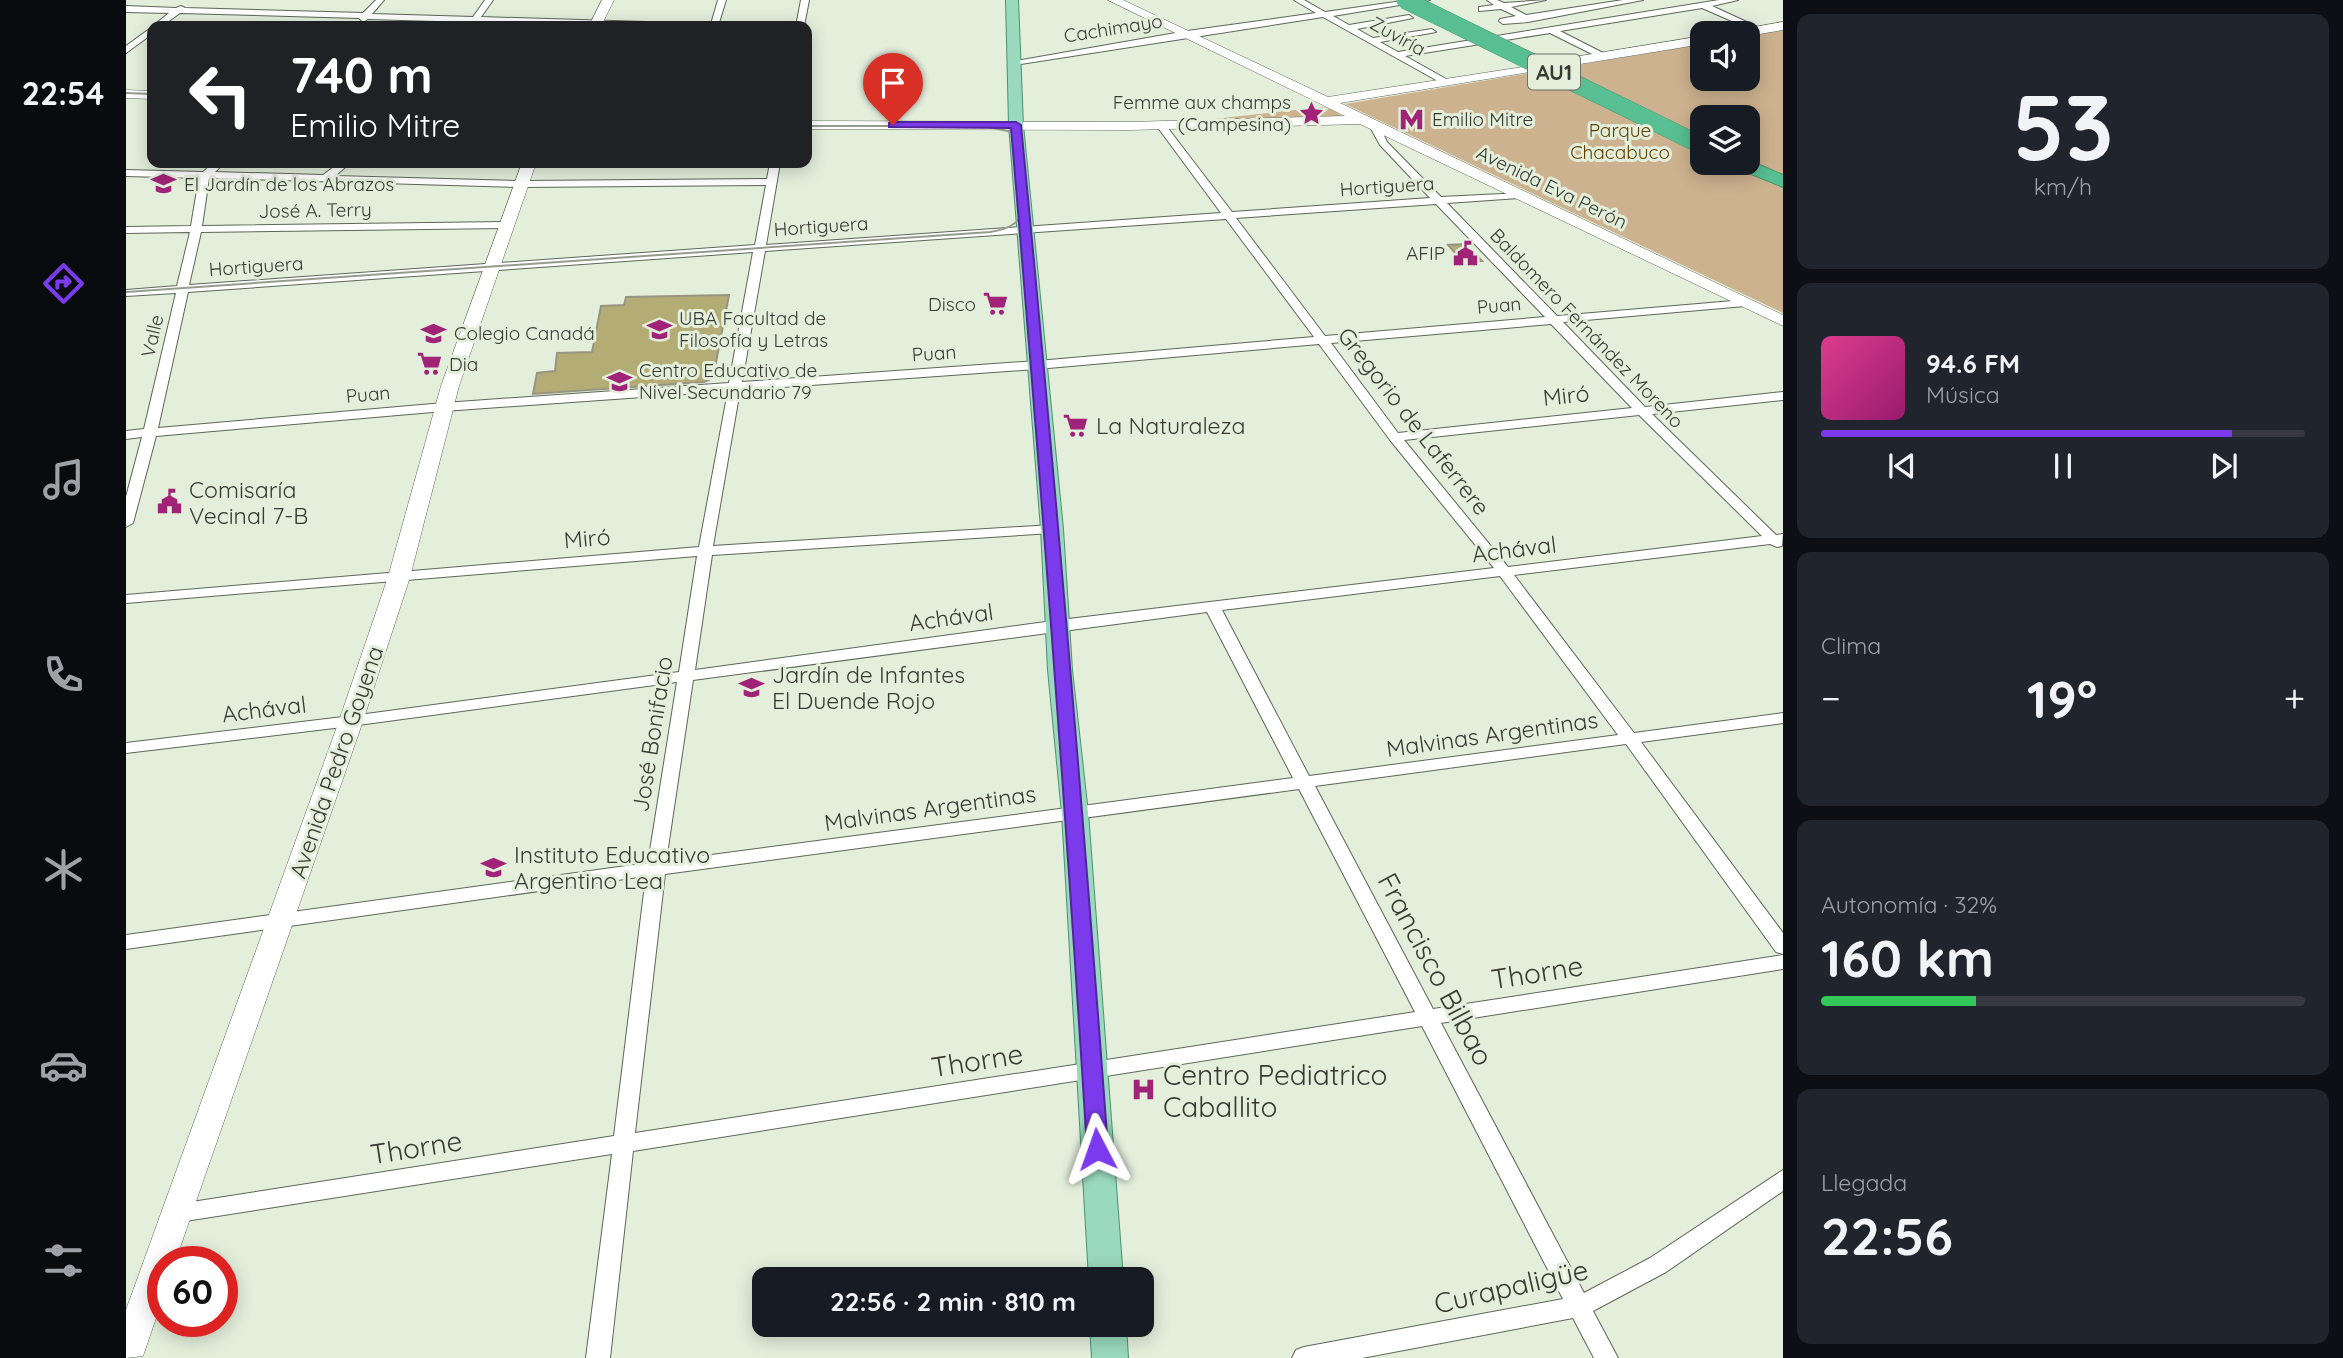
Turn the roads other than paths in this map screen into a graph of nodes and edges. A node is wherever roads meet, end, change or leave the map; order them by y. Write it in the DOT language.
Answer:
graph roads {
  1 [pos="191,0"];
  2 [pos="380,0"];
  3 [pos="489,0"];
  4 [pos="622,0"];
  5 [pos="722,0"];
  6 [pos="805,0"];
  7 [pos="1012,0"];
  8 [pos="1114,0"];
  9 [pos="1313,0"];
  10 [pos="1405,0"];
  11 [pos="1428,0"];
  12 [pos="1491,0"];
  13 [pos="1542,0"];
  14 [pos="1639,0"];
  15 [pos="1691,0"];
  16 [pos="1734,0"];
  17 [pos="608,1"];
  18 [pos="1299,1"];
  19 [pos="1702,5"];
  20 [pos="1503,6"];
  21 [pos="126,9"];
  22 [pos="1482,9"];
  23 [pos="178,10"];
  24 [pos="1324,15"];
  25 [pos="367,16"];
  26 [pos="1409,18"];
  27 [pos="1525,18"];
  28 [pos="164,21"];
  29 [pos="362,21"];
  30 [pos="442,21"];
  31 [pos="473,21"];
  32 [pos="598,21"];
  33 [pos="714,21"];
  34 [pos="801,21"];
  35 [pos="1503,21"];
  36 [pos="1739,21"];
  37 [pos="1783,26"];
  38 [pos="1348,28"];
  39 [pos="1551,30"];
  40 [pos="1760,30"];
  41 [pos="1432,32"];
  42 [pos="1187,33"];
  43 [pos="147,34"];
  44 [pos="1370,41"];
  45 [pos="1690,42"];
  46 [pos="126,50"];
  47 [pos="1397,55"];
  48 [pos="1602,56"];
  49 [pos="1574,61"];
  50 [pos="1014,62"];
  51 [pos="1524,69"];
  52 [pos="1445,82"];
  53 [pos="126,94"];
  54 [pos="147,95"];
  55 [pos="1327,102"];
  56 [pos="1370,122"];
  57 [pos="1690,122"];
  58 [pos="812,125"];
  59 [pos="1016,125"];
  60 [pos="1161,125"];
  61 [pos="1690,140"];
  62 [pos="1760,154"];
  63 [pos="1783,165"];
  64 [pos="214,168"];
  65 [pos="339,168"];
  66 [pos="527,168"];
  67 [pos="774,168"];
  68 [pos="1760,172"];
  69 [pos="126,173"];
  70 [pos="204,177"];
  71 [pos="325,179"];
  72 [pos="771,182"];
  73 [pos="1783,182"];
  74 [pos="520,184"];
  75 [pos="1519,195"];
  76 [pos="1438,200"];
  77 [pos="1227,215"];
  78 [pos="505,225"];
  79 [pos="196,229"];
  80 [pos="126,230"];
  81 [pos="1025,230"];
  82 [pos="759,248"];
  83 [pos="490,268"];
  84 [pos="182,289"];
  85 [pos="126,293"];
  86 [pos="1745,303"];
  87 [pos="1554,320"];
  88 [pos="1783,321"];
  89 [pos="1321,339"];
  90 [pos="1037,365"];
  91 [pos="736,386"];
  92 [pos="1783,396"];
  93 [pos="444,407"];
  94 [pos="1641,410"];
  95 [pos="150,433"];
  96 [pos="126,435"];
  97 [pos="1395,437"];
  98 [pos="126,523"];
  99 [pos="1052,529"];
  100 [pos="1780,542"];
  101 [pos="705,551"];
  102 [pos="1505,573"];
  103 [pos="399,577"];
  104 [pos="126,599"];
  105 [pos="1213,608"];
  106 [pos="1060,625"];
  107 [pos="686,674"];
  108 [pos="1783,718"];
  109 [pos="351,721"];
  110 [pos="1632,740"];
  111 [pos="126,748"];
  112 [pos="1306,784"];
  113 [pos="1075,813"];
  114 [pos="656,871"];
  115 [pos="281,919"];
  116 [pos="126,942"];
  117 [pos="1783,947"];
  118 [pos="1783,962"];
  119 [pos="1428,1017"];
  120 [pos="1093,1070"];
  121 [pos="625,1143"];
  122 [pos="1783,1179"];
  123 [pos="178,1213"];
  124 [pos="1104,1267"];
  125 [pos="1578,1307"];
  126 [pos="1109,1337"];
  127 [pos="126,1356"];
  128 [pos="598,1358"];
  129 [pos="1111,1358"];
  130 [pos="1304,1358"];
  131 [pos="1605,1358"];
  1 -- 23 [label="street"];
  2 -- 25 [label="street"];
  3 -- 31 [label="street"];
  4 -- 17 [label="street"];
  5 -- 33 [label="street"];
  6 -- 34 [label="street"];
  7 -- 50 [label="main road"];
  8 -- 42 [label="street, Avenida Eva Perón"];
  9 -- 18 [label="street"];
  10 -- 61 [label="highway, AU1, bridge"];
  11 -- 24 [label="street, Cachimayo"];
  11 -- 57 [label="highway, AU1"];
  12 -- 20 [label="street"];
  13 -- 20 [label="street"];
  14 -- 27 [label="street"];
  15 -- 19 [label="street"];
  16 -- 19 [label="street"];
  17 -- 32 [label="street"];
  18 -- 24 [label="street, Zuviría"];
  19 -- 36 [label="street"];
  19 -- 39 [label="street"];
  20 -- 22 [label="street"];
  20 -- 27 [label="street"];
  21 -- 23 [label="street"];
  23 -- 25 [label="street"];
  23 -- 28 [label="street"];
  24 -- 38 [label="street, Zuviría"];
  24 -- 42 [label="street, Cachimayo"];
  25 -- 29 [label="street"];
  25 -- 30 [label="street"];
  26 -- 38 [label="street"];
  27 -- 35 [label="street"];
  27 -- 39 [label="street"];
  37 -- 40 [label="street"];
  38 -- 44 [label="street, Zuviría"];
  39 -- 47 [label="street"];
  39 -- 48 [label="street"];
  41 -- 44 [label="street"];
  42 -- 50 [label="street, Cachimayo"];
  42 -- 55 [label="street, Avenida Eva Perón"];
  43 -- 46 [label="street"];
  44 -- 47 [label="street, Zuviría"];
  45 -- 48 [label="street"];
  47 -- 52 [label="street, Zuviría"];
  48 -- 49 [label="street"];
  50 -- 59 [label="main road"];
  51 -- 52 [label="street"];
  52 -- 55 [label="street"];
  53 -- 54 [label="street"];
  55 -- 56 [label="street, Avenida Eva Perón"];
  55 -- 60 [label="street"];
  56 -- 60 [label="street"];
  56 -- 75 [label="street, Avenida Eva Perón"];
  56 -- 76 [label="street, Baldomero Fernández Moreno"];
  58 -- 59 [label="street"];
  59 -- 60 [label="street"];
  59 -- 81 [label="main road"];
  60 -- 77 [label="street, Gregorio de Laferrere"];
  62 -- 63 [label="highway"];
  64 -- 70 [label="street"];
  65 -- 71 [label="street"];
  66 -- 74 [label="street, Avenida Pedro Goyena"];
  67 -- 72 [label="street, José Bonifacio"];
  68 -- 73 [label="highway"];
  69 -- 70 [label="street"];
  70 -- 71 [label="street"];
  70 -- 79 [label="street, Valle"];
  71 -- 74 [label="street"];
  72 -- 74 [label="street"];
  72 -- 82 [label="street, José Bonifacio"];
  74 -- 78 [label="street, Avenida Pedro Goyena"];
  75 -- 76 [label="street, Hortiguera"];
  75 -- 86 [label="main road, Avenida Eva Perón"];
  76 -- 77 [label="street, Hortiguera"];
  76 -- 87 [label="street, Baldomero Fernández Moreno"];
  77 -- 81 [label="street, Hortiguera"];
  77 -- 89 [label="street, Gregorio de Laferrere"];
  78 -- 79 [label="street, José A. Terry"];
  78 -- 83 [label="main road, Avenida Pedro Goyena"];
  79 -- 80 [label="street, José A. Terry"];
  79 -- 84 [label="street, Valle"];
  81 -- 82 [label="street, Hortiguera"];
  81 -- 90 [label="main road"];
  82 -- 83 [label="street, Hortiguera"];
  82 -- 91 [label="street, José Bonifacio"];
  83 -- 84 [label="street, Hortiguera"];
  83 -- 93 [label="street, Avenida Pedro Goyena"];
  84 -- 85 [label="street, Hortiguera"];
  84 -- 95 [label="street, Valle"];
  86 -- 87 [label="street, Puan"];
  86 -- 88 [label="main road, Avenida Eva Perón"];
  87 -- 89 [label="street, Puan"];
  87 -- 94 [label="street, Baldomero Fernández Moreno"];
  89 -- 90 [label="street, Puan"];
  89 -- 97 [label="street, Gregorio de Laferrere"];
  90 -- 91 [label="street, Puan"];
  90 -- 99 [label="main road"];
  91 -- 93 [label="street, Puan"];
  91 -- 101 [label="street, José Bonifacio"];
  92 -- 94 [label="street, Miró"];
  93 -- 95 [label="street, Puan"];
  93 -- 103 [label="street, Avenida Pedro Goyena"];
  94 -- 97 [label="street, Miró"];
  94 -- 100 [label="street, Baldomero Fernández Moreno"];
  95 -- 96 [label="street, Puan"];
  95 -- 98 [label="street, Valle"];
  97 -- 102 [label="street, Gregorio de Laferrere"];
  99 -- 101 [label="street, Miró"];
  99 -- 106 [label="main road"];
  100 -- 102 [label="street, Achával"];
  101 -- 103 [label="street, Miró"];
  101 -- 107 [label="street, José Bonifacio"];
  102 -- 105 [label="street, Achával"];
  102 -- 110 [label="street, Gregorio de Laferrere"];
  103 -- 104 [label="street, Miró"];
  103 -- 109 [label="street, Avenida Pedro Goyena"];
  105 -- 106 [label="street, Achával"];
  105 -- 112 [label="street, Francisco Bilbao"];
  106 -- 107 [label="street, Achával"];
  106 -- 113 [label="main road"];
  107 -- 109 [label="street, Achával"];
  107 -- 114 [label="street, José Bonifacio"];
  108 -- 110 [label="street, Malvinas Argentinas"];
  109 -- 111 [label="street, Achával"];
  109 -- 115 [label="street, Avenida Pedro Goyena"];
  110 -- 112 [label="street, Malvinas Argentinas"];
  110 -- 117 [label="street, Gregorio de Laferrere"];
  112 -- 113 [label="street, Malvinas Argentinas"];
  112 -- 119 [label="street, Francisco Bilbao"];
  113 -- 114 [label="street, Malvinas Argentinas"];
  113 -- 120 [label="main road"];
  114 -- 115 [label="street, Malvinas Argentinas"];
  114 -- 121 [label="street, José Bonifacio"];
  115 -- 116 [label="street, Malvinas Argentinas"];
  115 -- 123 [label="street, Avenida Pedro Goyena"];
  118 -- 119 [label="street, Thorne"];
  119 -- 120 [label="street, Thorne"];
  119 -- 125 [label="street, Francisco Bilbao"];
  120 -- 121 [label="street, Thorne"];
  120 -- 124 [label="main road"];
  121 -- 123 [label="street, Thorne"];
  121 -- 128 [label="street, José Bonifacio"];
  122 -- 125 [label="street, Curapaligüe"];
  123 -- 127 [label="street, Avenida Pedro Goyena"];
  125 -- 130 [label="street, Curapaligüe"];
  125 -- 131 [label="street, Francisco Bilbao"];
  126 -- 129 [label="main road"];
}
